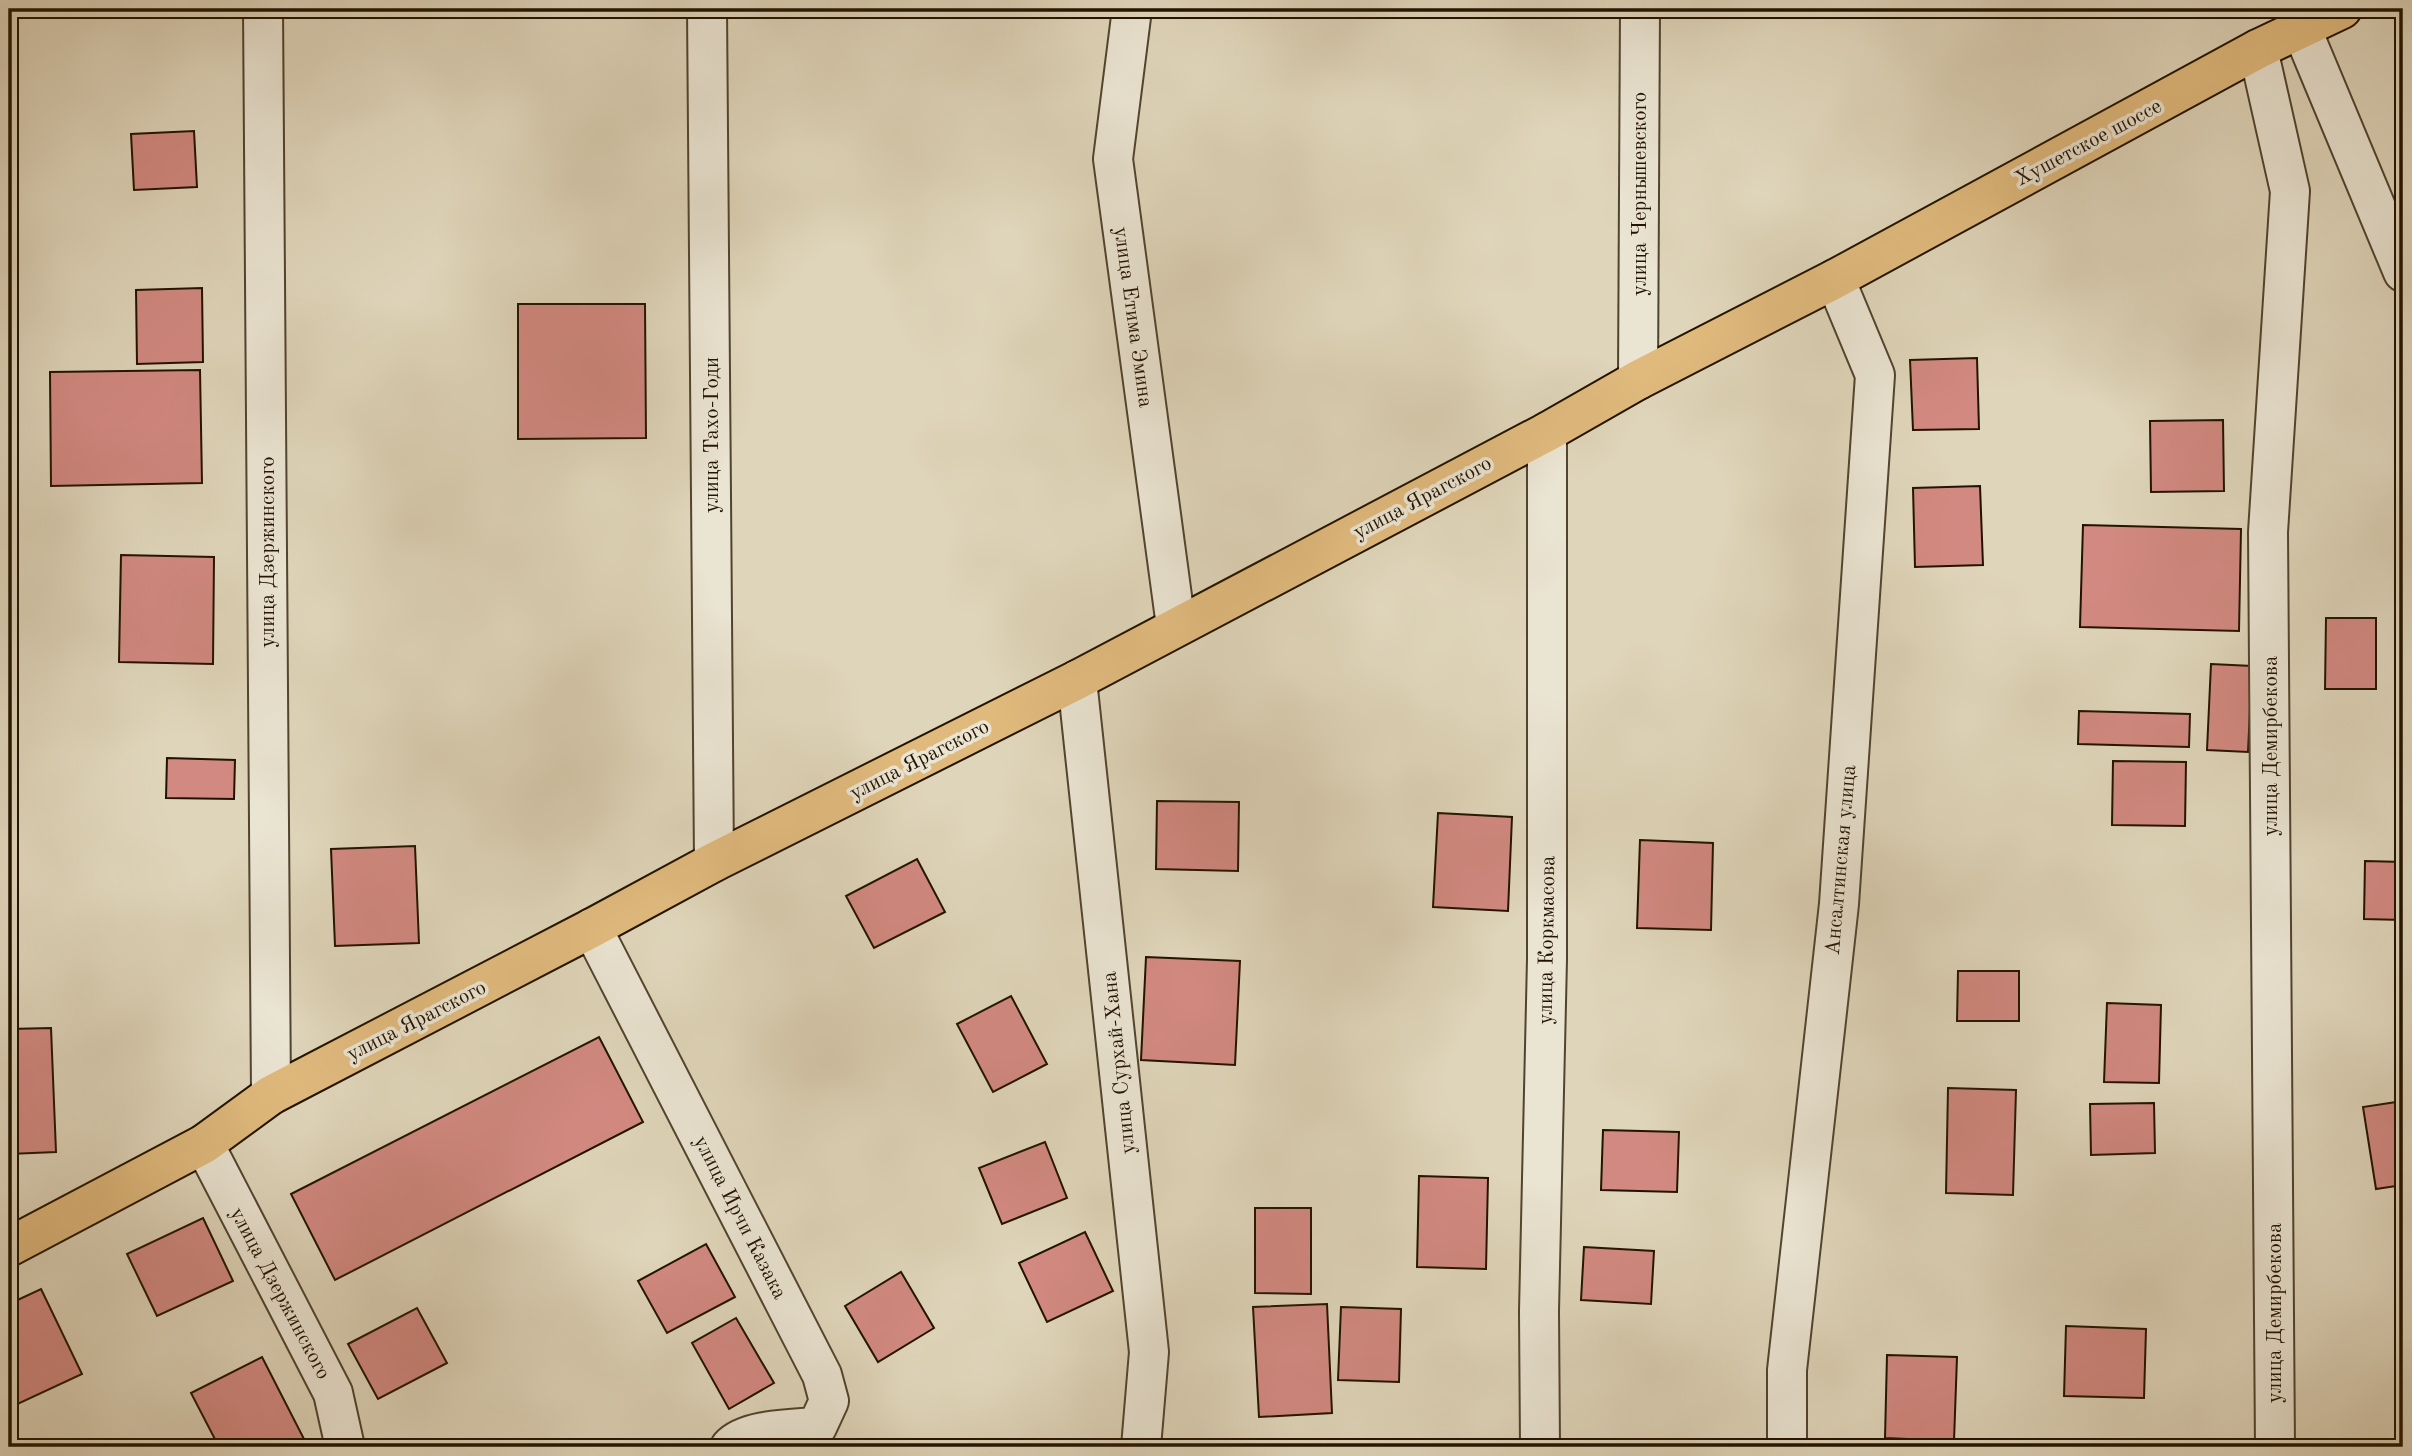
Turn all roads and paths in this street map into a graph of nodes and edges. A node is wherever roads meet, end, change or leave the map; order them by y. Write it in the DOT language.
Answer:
graph roads {
  1 [pos="263,9"];
  2 [pos="708,9"];
  3 [pos="1132,9"];
  4 [pos="1640,9"];
  5 [pos="2342,9"];
  6 [pos="2302,30"];
  7 [pos="2258,49"];
  8 [pos="2403,272"];
  9 [pos="1835,279"];
  10 [pos="1639,380"];
  11 [pos="1547,432"];
  12 [pos="1176,626"];
  13 [pos="1077,680"];
  14 [pos="714,862"];
  15 [pos="592,928"];
  16 [pos="271,1095"];
  17 [pos="204,1144"];
  18 [pos="9,1247"];
  19 [pos="345,1447"];
  20 [pos="730,1447"];
  21 [pos="1141,1447"];
  22 [pos="1540,1447"];
  23 [pos="1787,1447"];
  24 [pos="2275,1447"];
  1 -- 16 [label="street, улица Дзержинского"];
  2 -- 14 [label="street, улица Тахо-Годи"];
  3 -- 12 [label="street, улица Етима Эмина"];
  4 -- 10 [label="street, улица Чернышевского"];
  5 -- 6 [label="main road, Хушетское шоссе"];
  6 -- 7 [label="main road, Хушетское шоссе"];
  6 -- 8 [label="street"];
  7 -- 9 [label="main road, Хушетское шоссе"];
  7 -- 24 [label="street, улица Демирбекова"];
  9 -- 10 [label="main road, улица Ярагского"];
  9 -- 23 [label="street, Ансалтинская улица"];
  10 -- 11 [label="main road, улица Ярагского"];
  11 -- 12 [label="main road, улица Ярагского"];
  11 -- 22 [label="street, улица Коркмасова"];
  12 -- 13 [label="main road, улица Ярагского"];
  13 -- 14 [label="main road, улица Ярагского"];
  13 -- 21 [label="street, улица Сурхай-Хана"];
  14 -- 15 [label="main road, улица Ярагского"];
  15 -- 16 [label="main road, улица Ярагского"];
  15 -- 20 [label="street, улица Ирчи Казака"];
  16 -- 17 [label="main road, улица Ярагского"];
  17 -- 18 [label="main road, улица Ярагского"];
  17 -- 19 [label="street, улица Дзержинского"];
}
